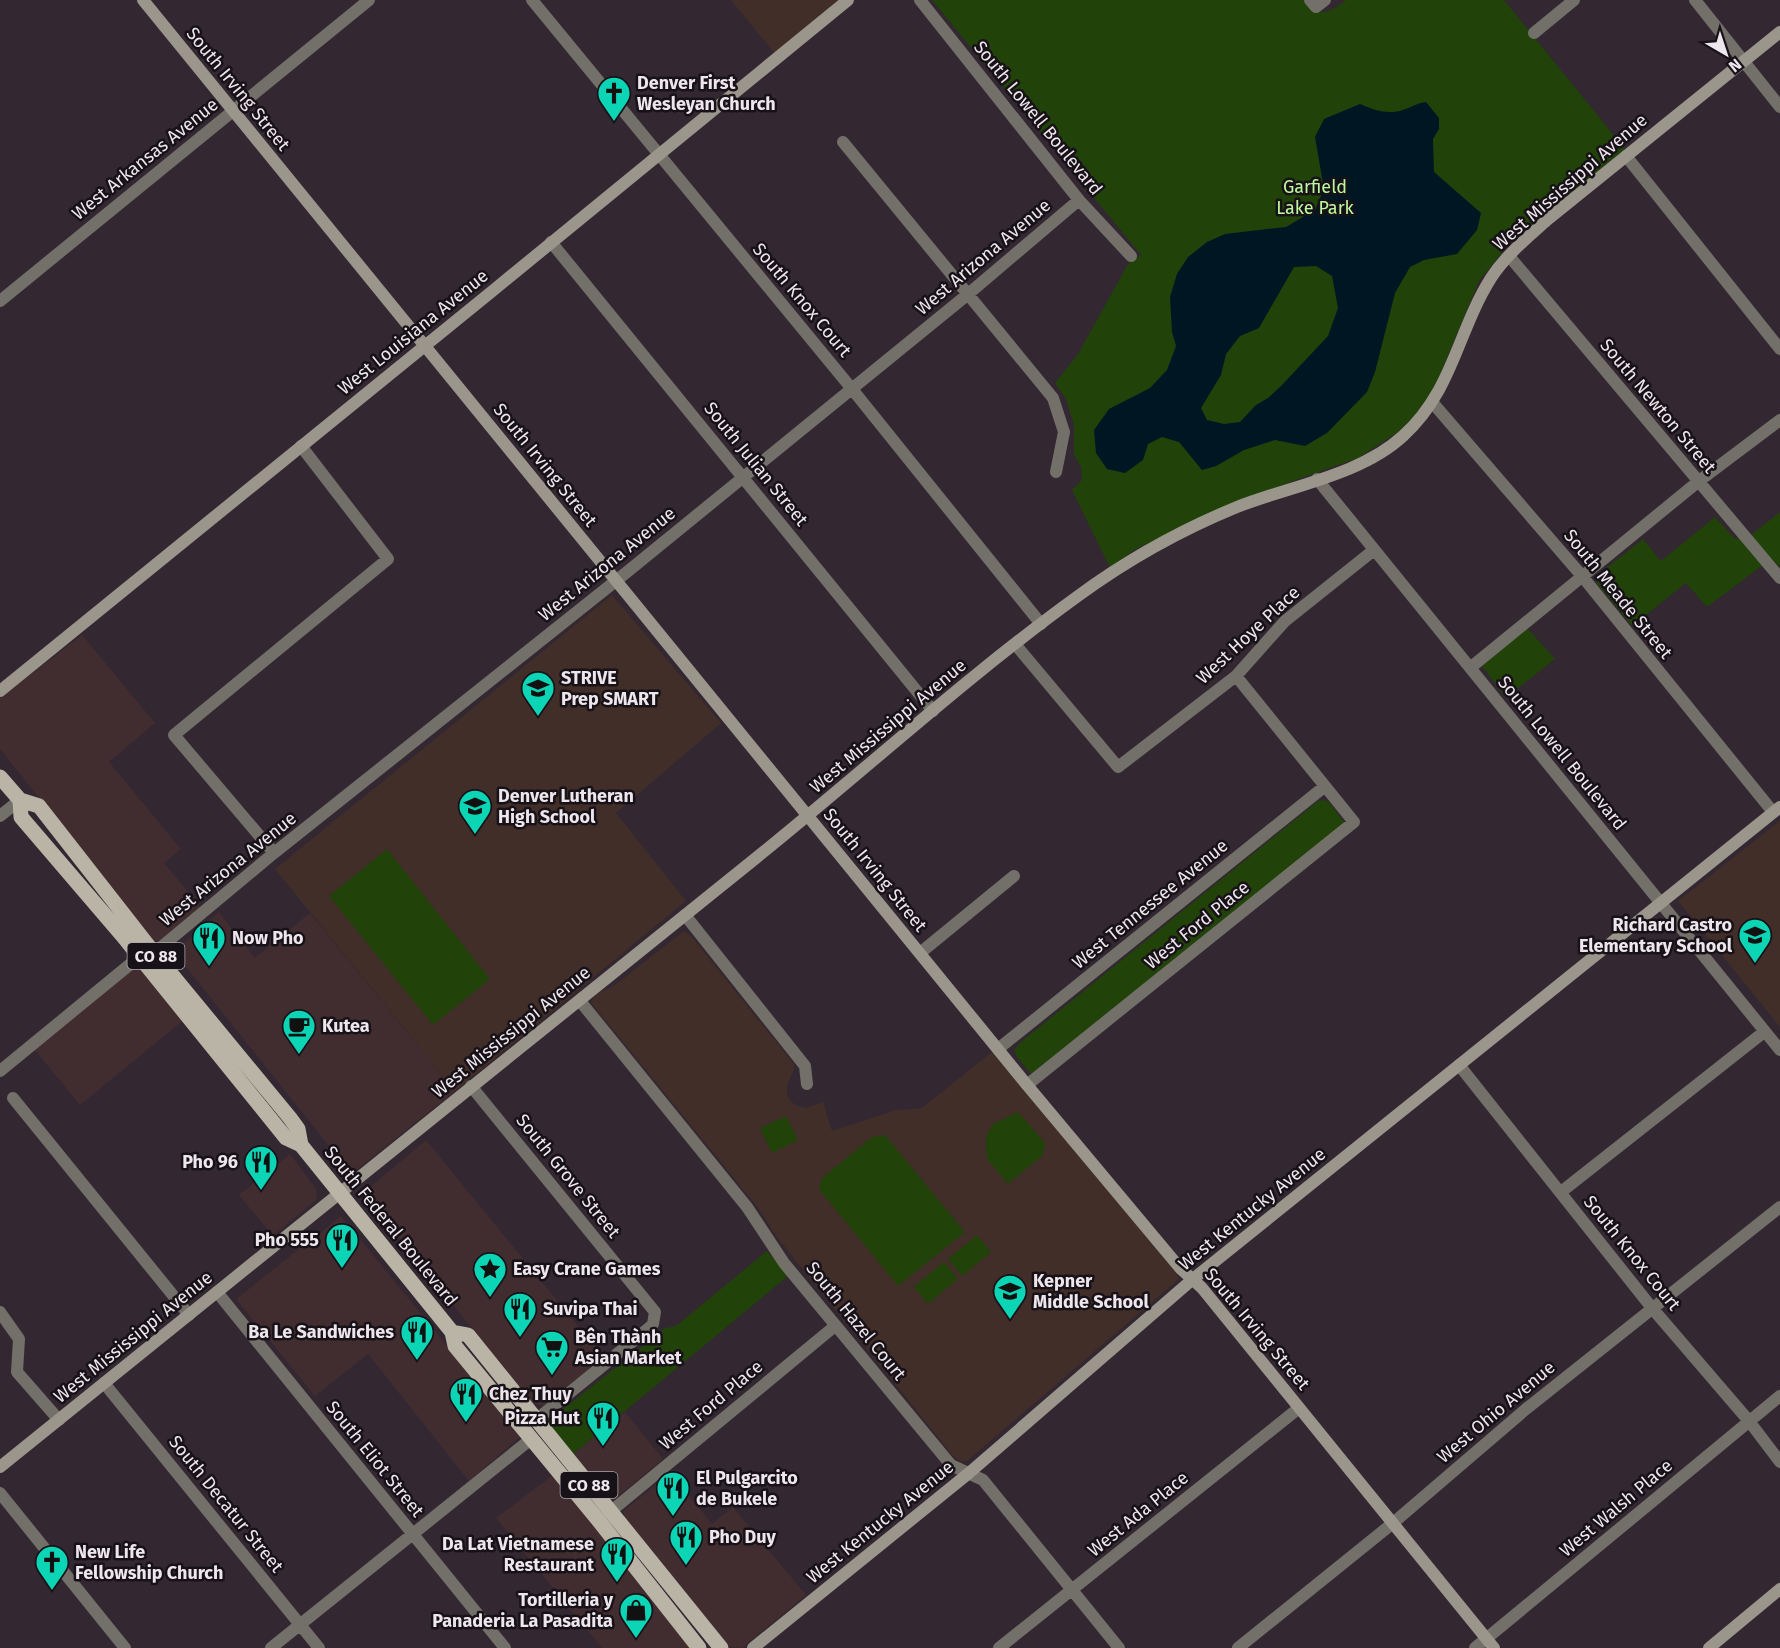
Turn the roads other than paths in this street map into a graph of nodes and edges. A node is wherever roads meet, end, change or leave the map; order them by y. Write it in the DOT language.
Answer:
graph roads {
  1 [pos="143,0"];
  2 [pos="369,0"];
  3 [pos="532,0"];
  4 [pos="848,0"];
  5 [pos="920,0"];
  6 [pos="1574,0"];
  7 [pos="1695,0"];
  8 [pos="1780,32"];
  9 [pos="1534,33"];
  10 [pos="1743,62"];
  11 [pos="1780,107"];
  12 [pos="233,111"];
  13 [pos="843,142"];
  14 [pos="659,155"];
  15 [pos="1626,156"];
  16 [pos="1079,200"];
  17 [pos="550,242"];
  18 [pos="1131,256"];
  19 [pos="1509,256"];
  20 [pos="967,295"];
  21 [pos="0,301"];
  22 [pos="425,347"];
  23 [pos="1780,349"];
  24 [pos="852,388"];
  25 [pos="1432,402"];
  26 [pos="1780,420"];
  27 [pos="301,446"];
  28 [pos="1056,472"];
  29 [pos="744,476"];
  30 [pos="1317,479"];
  31 [pos="1699,481"];
  32 [pos="1374,550"];
  33 [pos="1582,576"];
  34 [pos="1780,578"];
  35 [pos="616,581"];
  36 [pos="1041,624"];
  37 [pos="1015,644"];
  38 [pos="1470,668"];
  39 [pos="1236,676"];
  40 [pos="0,691"];
  41 [pos="933,711"];
  42 [pos="0,777"];
  43 [pos="1324,787"];
  44 [pos="20,800"];
  45 [pos="1777,810"];
  46 [pos="0,816"];
  47 [pos="808,816"];
  48 [pos="274,853"];
  49 [pos="1014,876"];
  50 [pos="1661,902"];
  51 [pos="685,915"];
  52 [pos="920,953"];
  53 [pos="147,955"];
  54 [pos="580,1001"];
  55 [pos="1764,1032"];
  56 [pos="998,1049"];
  57 [pos="1780,1050"];
  58 [pos="1459,1065"];
  59 [pos="0,1071"];
  60 [pos="807,1084"];
  61 [pos="1027,1084"];
  62 [pos="471,1086"];
  63 [pos="13,1098"];
  64 [pos="1561,1192"];
  65 [pos="339,1194"];
  66 [pos="1780,1207"];
  67 [pos="1193,1279"];
  68 [pos="217,1292"];
  69 [pos="1652,1308"];
  70 [pos="0,1312"];
  71 [pos="189,1315"];
  72 [pos="835,1326"];
  73 [pos="452,1332"];
  74 [pos="104,1383"];
  75 [pos="1780,1396"];
  76 [pos="1299,1408"];
  77 [pos="59,1420"];
  78 [pos="536,1420"];
  79 [pos="1749,1420"];
  80 [pos="531,1439"];
  81 [pos="1780,1461"];
  82 [pos="0,1467"];
  83 [pos="969,1473"];
  84 [pos="0,1493"];
  85 [pos="610,1512"];
  86 [pos="1393,1523"];
  87 [pos="413,1534"];
  88 [pos="1780,1589"];
  89 [pos="1071,1590"];
  90 [pos="300,1624"];
  91 [pos="1490,1643"];
  92 [pos="125,1648"];
  93 [pos="271,1648"];
  94 [pos="319,1648"];
  95 [pos="505,1648"];
  96 [pos="699,1648"];
  97 [pos="721,1648"];
  98 [pos="753,1648"];
  99 [pos="999,1648"];
  100 [pos="1119,1648"];
  101 [pos="1238,1648"];
  102 [pos="1475,1648"];
  103 [pos="1709,1648"];
  1 -- 12 [label="street, South Irving Street"];
  2 -- 12 [label="street, West Arkansas Avenue"];
  3 -- 14 [label="street, South Knox Court"];
  4 -- 14 [label="street, West Louisiana Avenue"];
  5 -- 16 [label="street, South Lowell Boulevard"];
  6 -- 9 [label="street"];
  7 -- 10 [label="street"];
  8 -- 10 [label="street, West Mississippi Avenue"];
  10 -- 11 [label="street"];
  10 -- 15 [label="street, West Mississippi Avenue"];
  12 -- 21 [label="street, West Arkansas Avenue"];
  12 -- 22 [label="street, South Irving Street"];
  13 -- 20 [label="street"];
  14 -- 17 [label="street, West Louisiana Avenue"];
  14 -- 24 [label="street, South Knox Court"];
  15 -- 19 [label="street, West Mississippi Avenue"];
  15 -- 23 [label="street"];
  16 -- 18 [label="street, South Lowell Boulevard"];
  16 -- 20 [label="street, West Arizona Avenue"];
  17 -- 22 [label="street, West Louisiana Avenue"];
  17 -- 29 [label="street, South Julian Street"];
  19 -- 25 [label="street, West Mississippi Avenue"];
  19 -- 31 [label="street, South Newton Street"];
  20 -- 24 [label="street, West Arizona Avenue"];
  20 -- 28 [label="street"];
  22 -- 27 [label="street, West Louisiana Avenue"];
  22 -- 35 [label="street, South Irving Street"];
  24 -- 29 [label="street, West Arizona Avenue"];
  24 -- 36 [label="street, South Knox Court"];
  25 -- 30 [label="street, West Mississippi Avenue"];
  25 -- 33 [label="street, South Meade Street"];
  26 -- 31 [label="street"];
  27 -- 40 [label="street, West Louisiana Avenue"];
  27 -- 48 [label="street"];
  29 -- 35 [label="street, West Arizona Avenue"];
  29 -- 41 [label="street, South Julian Street"];
  30 -- 32 [label="street, South Lowell Boulevard"];
  30 -- 36 [label="street, West Mississippi Avenue"];
  31 -- 33 [label="street"];
  31 -- 34 [label="street, South Newton Street"];
  32 -- 38 [label="street, South Lowell Boulevard"];
  32 -- 39 [label="street, West Hoye Place"];
  33 -- 38 [label="street"];
  33 -- 45 [label="street, South Meade Street"];
  35 -- 47 [label="street, South Irving Street"];
  35 -- 48 [label="street, West Arizona Avenue"];
  36 -- 37 [label="street, West Mississippi Avenue"];
  37 -- 39 [label="street, West Hoye Place"];
  37 -- 41 [label="street, West Mississippi Avenue"];
  38 -- 50 [label="street, South Lowell Boulevard"];
  39 -- 43 [label="street"];
  41 -- 47 [label="street, West Mississippi Avenue"];
  42 -- 44 [label="main road, South Federal Boulevard / CO 88"];
  43 -- 56 [label="street, West Tennessee Avenue"];
  43 -- 61 [label="street, West Ford Place"];
  44 -- 46 [label="street"];
  44 -- 53 [label="main road, South Federal Boulevard / CO 88"];
  45 -- 50 [label="street, West Kentucky Avenue"];
  47 -- 51 [label="street, West Mississippi Avenue"];
  47 -- 52 [label="street, South Irving Street"];
  48 -- 53 [label="street, West Arizona Avenue"];
  49 -- 52 [label="street, South Irving Street"];
  50 -- 55 [label="street, South Lowell Boulevard"];
  50 -- 58 [label="street, West Kentucky Avenue"];
  51 -- 54 [label="street, West Mississippi Avenue"];
  51 -- 60 [label="street"];
  52 -- 56 [label="street, South Irving Street"];
  53 -- 59 [label="street, West Arizona Avenue"];
  53 -- 65 [label="main road, South Federal Boulevard / CO 88"];
  54 -- 62 [label="street, West Mississippi Avenue"];
  54 -- 72 [label="street, South Hazel Court"];
  55 -- 57 [label="street, South Lowell Boulevard"];
  55 -- 64 [label="street"];
  56 -- 61 [label="street, South Irving Street"];
  58 -- 64 [label="street, South Knox Court"];
  58 -- 67 [label="street, West Kentucky Avenue"];
  61 -- 67 [label="street, South Irving Street"];
  62 -- 65 [label="street, West Mississippi Avenue"];
  62 -- 78 [label="street, South Grove Street"];
  63 -- 71 [label="street"];
  64 -- 69 [label="street, South Knox Court"];
  65 -- 68 [label="street, West Mississippi Avenue"];
  65 -- 73 [label="main road, South Federal Boulevard / CO 88"];
  66 -- 69 [label="street, West Ohio Avenue"];
  67 -- 76 [label="street, South Irving Street"];
  67 -- 83 [label="street, West Kentucky Avenue"];
  68 -- 71 [label="street, West Mississippi Avenue"];
  68 -- 87 [label="street, South Eliot Street"];
  69 -- 79 [label="street, South Knox Court"];
  69 -- 86 [label="street, West Ohio Avenue"];
  70 -- 77 [label="street"];
  71 -- 74 [label="street, West Mississippi Avenue"];
  72 -- 83 [label="street, South Hazel Court"];
  72 -- 85 [label="street, West Ford Place"];
  73 -- 78 [label="main road, South Federal Boulevard / CO 88"];
  73 -- 80 [label="main road, South Federal Boulevard / CO 88"];
  74 -- 77 [label="street, West Mississippi Avenue"];
  74 -- 90 [label="street, South Decatur Street"];
  75 -- 79 [label="street, West Walsh Place"];
  76 -- 86 [label="street, South Irving Street"];
  76 -- 89 [label="street, West Ada Place"];
  77 -- 82 [label="street, West Mississippi Avenue"];
  78 -- 85 [label="main road, South Federal Boulevard / CO 88"];
  79 -- 81 [label="street, South Knox Court"];
  79 -- 91 [label="street, West Walsh Place"];
  80 -- 87 [label="street"];
  80 -- 96 [label="main road, South Federal Boulevard / CO 88"];
  83 -- 89 [label="street, South Hazel Court"];
  83 -- 98 [label="street, West Kentucky Avenue"];
  84 -- 92 [label="street"];
  85 -- 97 [label="main road, South Federal Boulevard / CO 88"];
  86 -- 91 [label="street, South Irving Street"];
  86 -- 101 [label="street, West Ohio Avenue"];
  87 -- 90 [label="street"];
  87 -- 95 [label="street, South Eliot Street"];
  88 -- 103 [label="street"];
  89 -- 99 [label="street, West Ada Place"];
  89 -- 100 [label="street, South Hazel Court"];
  90 -- 93 [label="street"];
  90 -- 94 [label="street, South Decatur Street"];
  91 -- 102 [label="street, West Walsh Place"];
}
